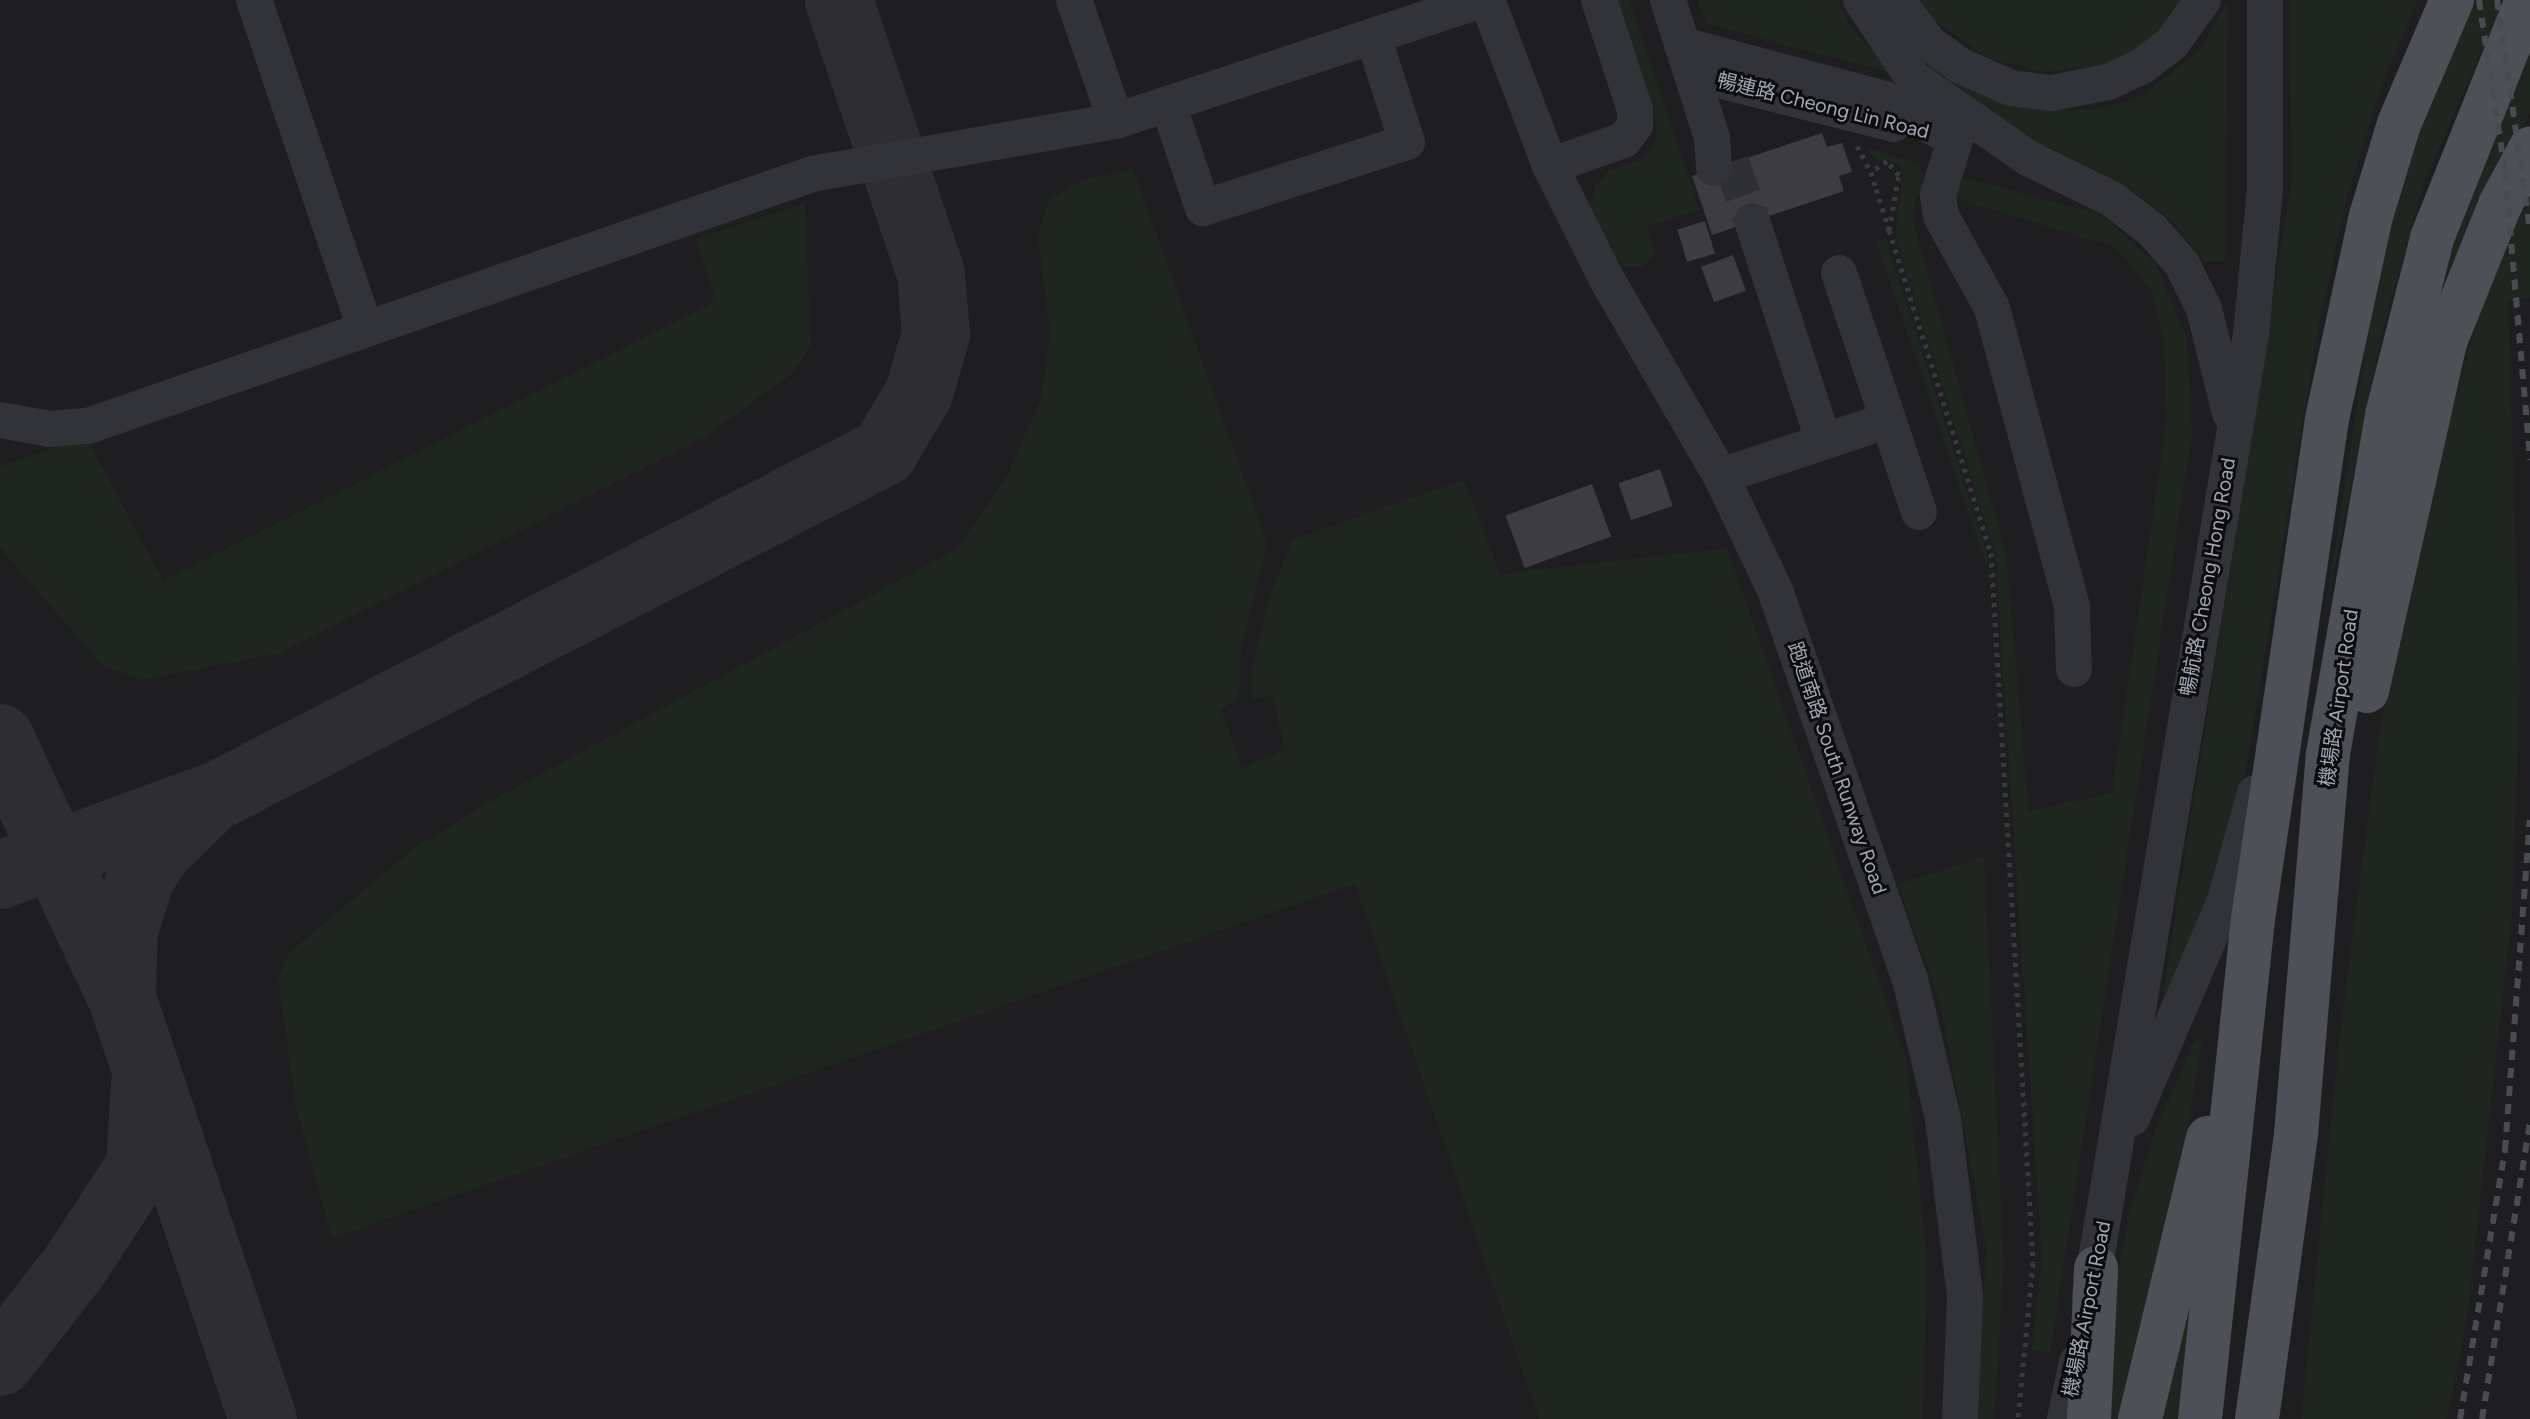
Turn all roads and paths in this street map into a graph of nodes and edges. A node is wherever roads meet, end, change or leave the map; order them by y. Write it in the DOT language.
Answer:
graph roads {
  1 [pos="254,0"];
  2 [pos="1074,0"];
  3 [pos="1485,0"];
  4 [pos="1599,0"];
  5 [pos="1668,0"];
  6 [pos="1861,0"];
  7 [pos="1897,0"];
  8 [pos="2203,0"];
  9 [pos="2265,0"];
  10 [pos="2452,0"];
  11 [pos="2527,0"];
  12 [pos="1373,36"];
  13 [pos="1686,59"];
  14 [pos="1168,104"];
  15 [pos="1116,121"];
  16 [pos="1955,140"];
  17 [pos="1854,142"];
  18 [pos="2530,149"];
  19 [pos="1719,156"];
  20 [pos="2028,158"];
  21 [pos="1550,166"];
  22 [pos="1871,172"];
  23 [pos="1743,224"];
  24 [pos="1889,230"];
  25 [pos="1839,273"];
  26 [pos="365,327"];
  27 [pos="0,420"];
  28 [pos="1888,420"];
  29 [pos="2232,431"];
  30 [pos="1815,445"];
  31 [pos="1721,476"];
  32 [pos="1919,512"];
  33 [pos="2074,669"];
  34 [pos="2282,696"];
  35 [pos="2318,908"];
  36 [pos="2253,919"];
  37 [pos="2115,1152"];
  38 [pos="2096,1268"];
  39 [pos="1960,1419"];
  40 [pos="2018,1419"];
  41 [pos="2065,1419"];
  42 [pos="2089,1419"];
  43 [pos="2140,1419"];
  44 [pos="2200,1419"];
  45 [pos="2257,1419"];
  1 -- 26 [label="street"];
  2 -- 15 [label="street"];
  3 -- 12 [label="street"];
  3 -- 21 [label="street, 跑道南路 South Runway Road"];
  4 -- 21 [label="street"];
  5 -- 13 [label="street, 暢連路 Cheong Lin Road"];
  6 -- 20 [label="street"];
  7 -- 8 [label="street"];
  9 -- 29 [label="street, 暢航路 Cheong Hong Road"];
  10 -- 34 [label="main road"];
  11 -- 35 [label="main road, 機場路 Airport Road"];
  12 -- 14 [label="street"];
  12 -- 14 [label="street"];
  13 -- 16 [label="street, 暢連路 Cheong Lin Road"];
  13 -- 19 [label="street, 暢連路 Cheong Lin Road"];
  14 -- 15 [label="street"];
  15 -- 26 [label="street"];
  16 -- 20 [label="street, 暢連路 Cheong Lin Road"];
  16 -- 33 [label="street"];
  17 -- 22 [label="path"];
  18 -- 35 [label="main road"];
  20 -- 29 [label="street"];
  21 -- 31 [label="street, 跑道南路 South Runway Road"];
  22 -- 24 [label="path"];
  22 -- 24 [label="path"];
  23 -- 30 [label="street"];
  24 -- 40 [label="path"];
  25 -- 28 [label="street"];
  26 -- 27 [label="street"];
  28 -- 30 [label="street"];
  28 -- 32 [label="street"];
  29 -- 37 [label="street, 暢航路 Cheong Hong Road"];
  30 -- 31 [label="street"];
  31 -- 39 [label="street, 跑道南路 South Runway Road"];
  34 -- 36 [label="main road"];
  34 -- 37 [label="street"];
  35 -- 45 [label="main road, 機場路 Airport Road"];
  36 -- 43 [label="main road"];
  36 -- 44 [label="main road"];
  37 -- 38 [label="street, 機場路 Airport Road"];
  38 -- 41 [label="street, 機場路 Airport Road"];
  38 -- 42 [label="main road"];
}
